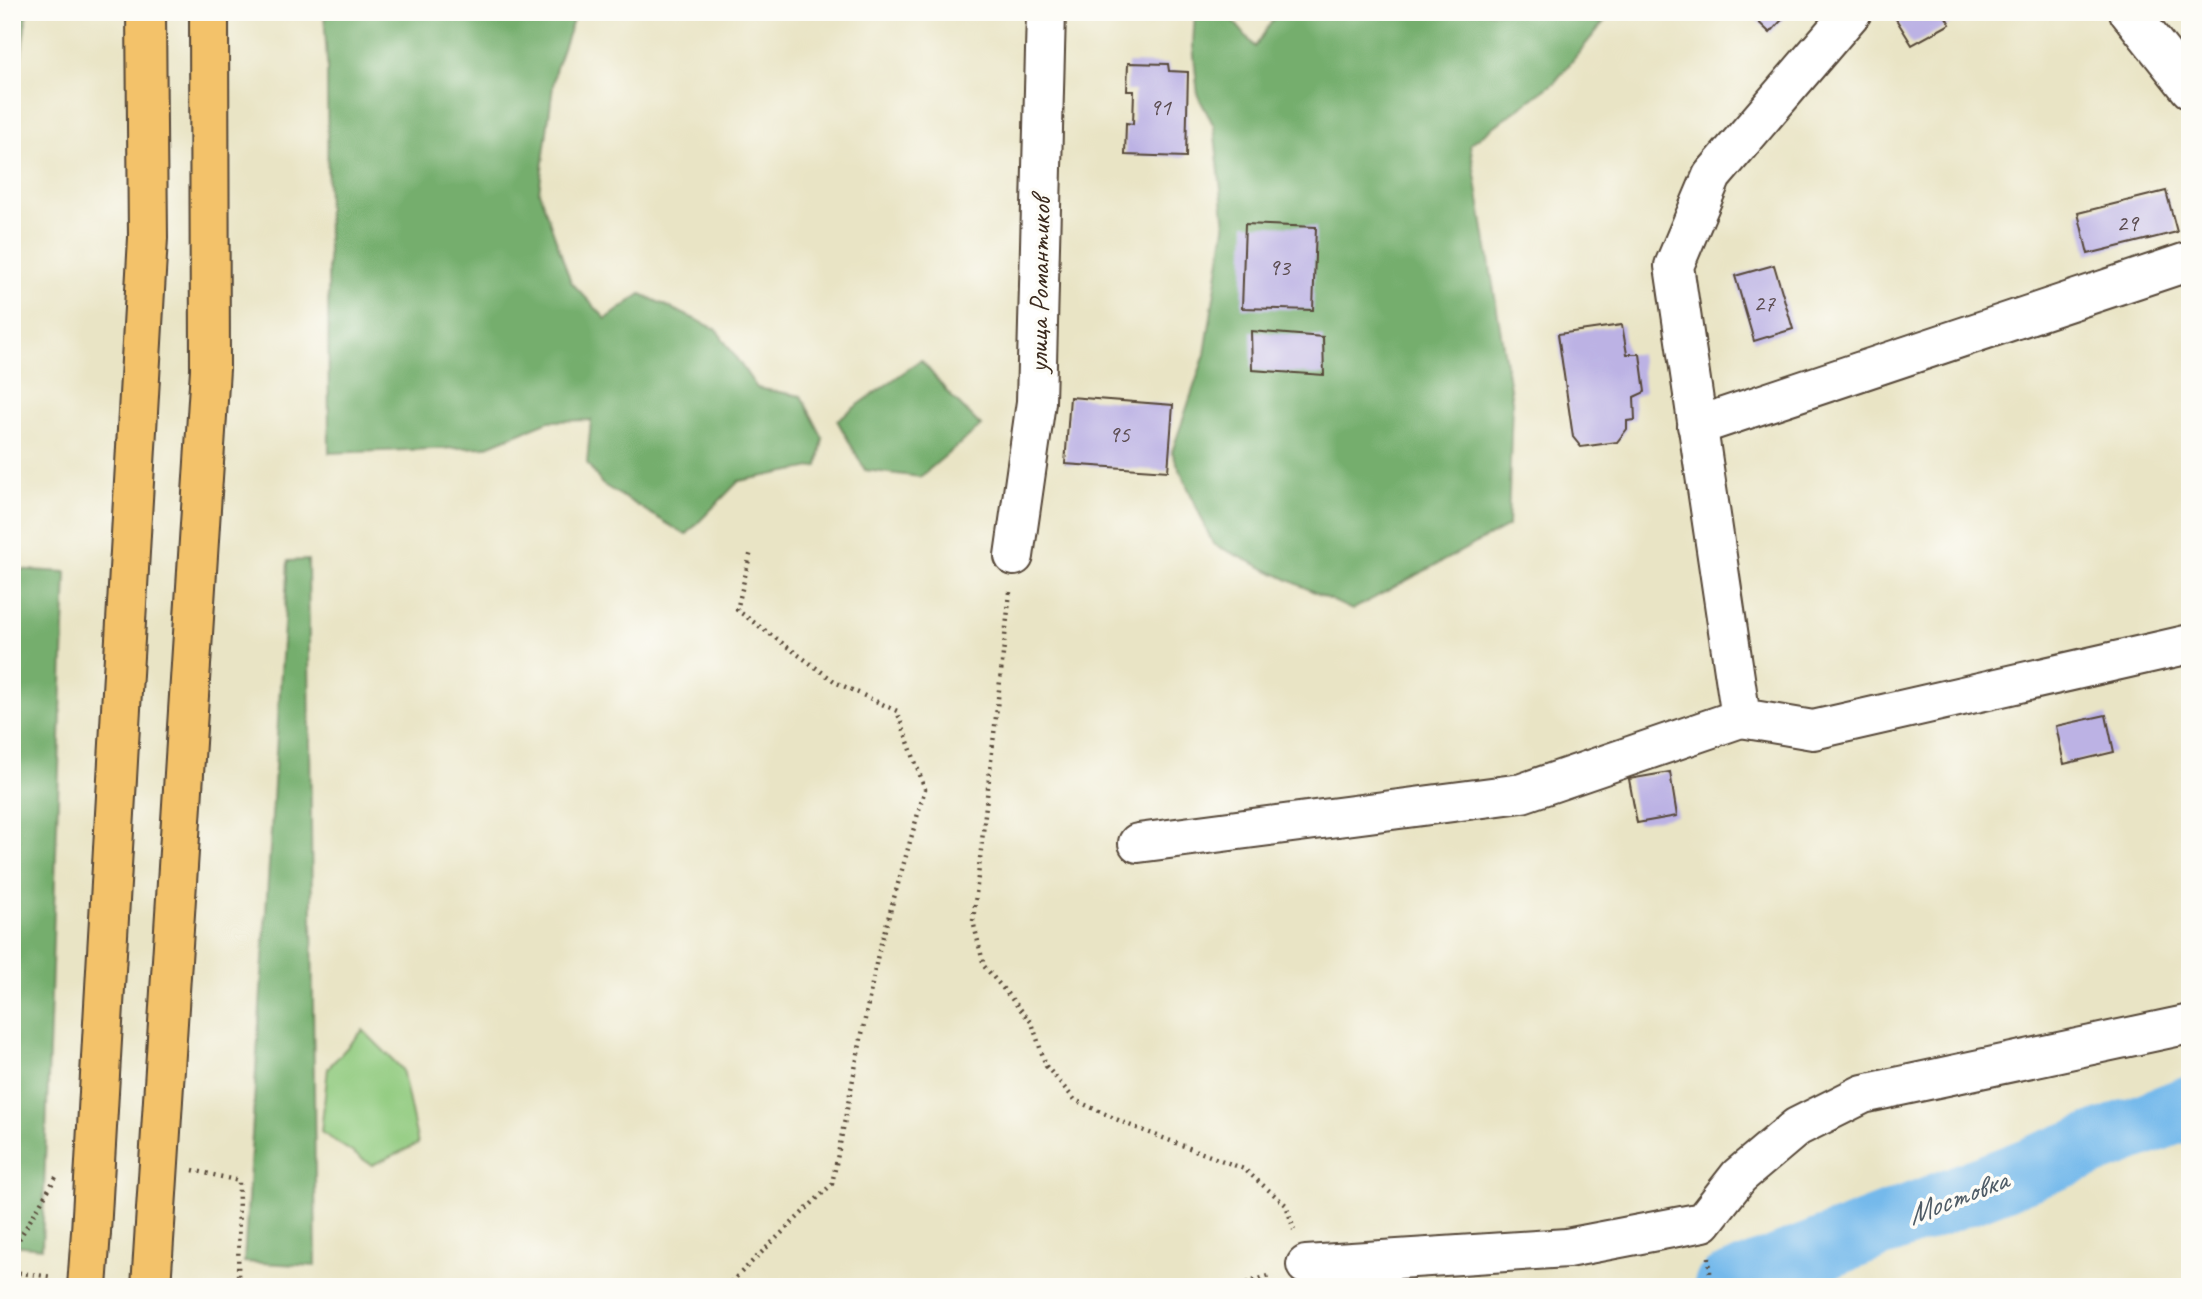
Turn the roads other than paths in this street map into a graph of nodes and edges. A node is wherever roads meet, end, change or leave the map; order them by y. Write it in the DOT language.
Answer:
graph roads {
  1 [pos="146,12"];
  2 [pos="209,12"];
  3 [pos="1046,12"];
  4 [pos="1852,12"];
  5 [pos="2129,12"];
  6 [pos="2190,89"];
  7 [pos="2190,261"];
  8 [pos="1698,426"];
  9 [pos="1014,556"];
  10 [pos="2190,644"];
  11 [pos="1741,718"];
  12 [pos="1138,843"];
  13 [pos="2190,1024"];
  14 [pos="1306,1265"];
  15 [pos="87,1287"];
  16 [pos="151,1287"];
  1 -- 15 [label="highway, bridge"];
  2 -- 16 [label="highway"];
  3 -- 9 [label="street, улица Романтиков"];
  4 -- 8 [label="street"];
  5 -- 6 [label="street"];
  7 -- 8 [label="street"];
  8 -- 11 [label="street"];
  10 -- 11 [label="street"];
  11 -- 12 [label="street"];
  13 -- 14 [label="street"];
}
